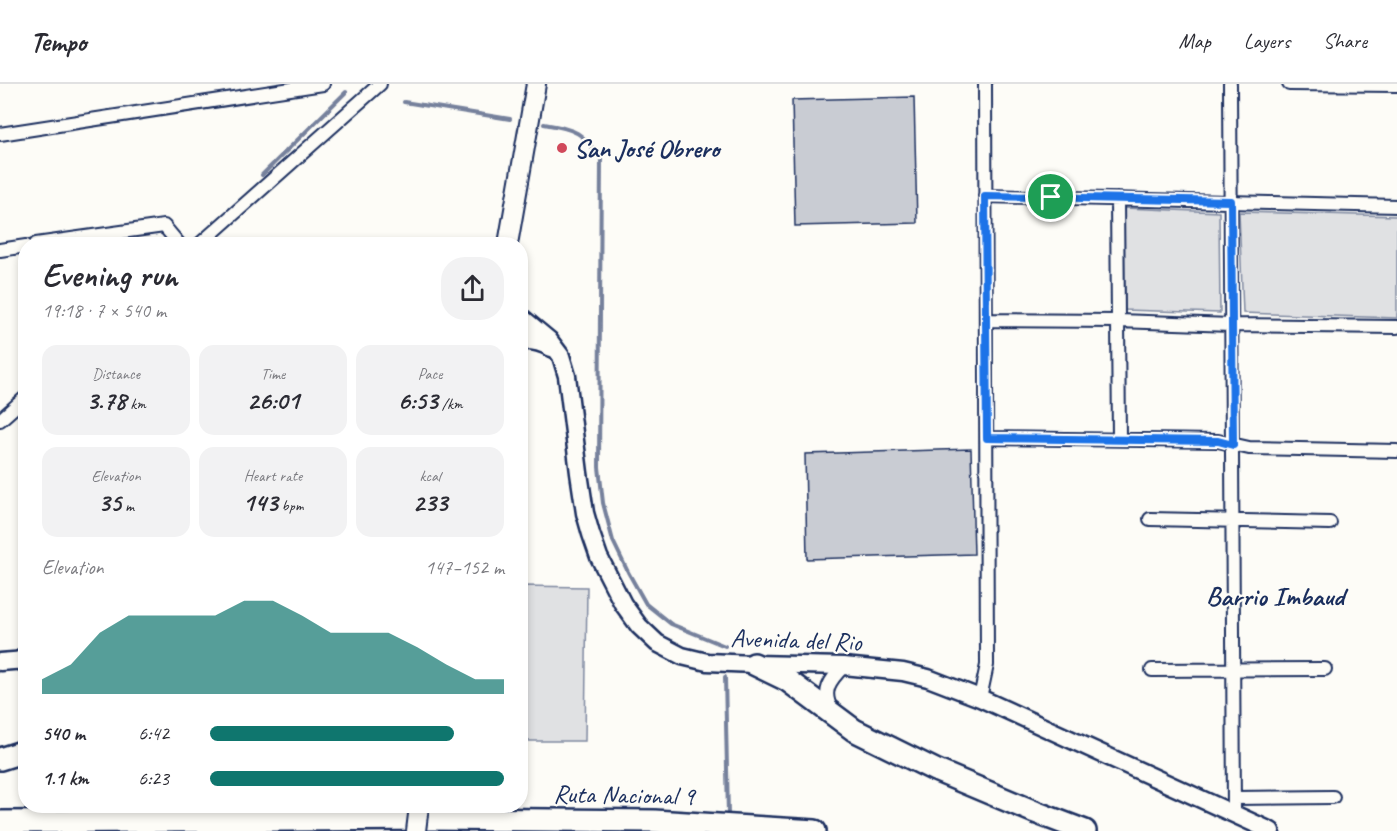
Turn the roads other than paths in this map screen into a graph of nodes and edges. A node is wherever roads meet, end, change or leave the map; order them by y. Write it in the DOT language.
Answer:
graph roads {
  1 [pos="322,84"];
  2 [pos="380,84"];
  3 [pos="536,84"];
  4 [pos="985,84"];
  5 [pos="1230,84"];
  6 [pos="1289,84"];
  7 [pos="1397,85"];
  8 [pos="0,134"];
  9 [pos="985,196"];
  10 [pos="1117,199"];
  11 [pos="1231,201"];
  12 [pos="1397,206"];
  13 [pos="86,237"];
  14 [pos="173,237"];
  15 [pos="208,237"];
  16 [pos="509,237"];
  17 [pos="18,247"];
  18 [pos="0,250"];
  19 [pos="987,320"];
  20 [pos="1119,321"];
  21 [pos="528,323"];
  22 [pos="1231,325"];
  23 [pos="1397,327"];
  24 [pos="528,340"];
  25 [pos="561,356"];
  26 [pos="18,404"];
  27 [pos="0,420"];
  28 [pos="987,438"];
  29 [pos="1119,439"];
  30 [pos="1233,445"];
  31 [pos="1397,451"];
  32 [pos="1150,519"];
  33 [pos="1232,521"];
  34 [pos="1330,523"];
  35 [pos="18,661"];
  36 [pos="0,662"];
  37 [pos="754,664"];
  38 [pos="844,666"];
  39 [pos="1324,669"];
  40 [pos="1152,670"];
  41 [pos="1233,670"];
  42 [pos="980,698"];
  43 [pos="835,717"];
  44 [pos="18,753"];
  45 [pos="0,759"];
  46 [pos="1333,797"];
  47 [pos="1234,806"];
  48 [pos="418,813"];
  49 [pos="0,822"];
  50 [pos="416,831"];
  51 [pos="815,831"];
  52 [pos="1084,831"];
  53 [pos="1271,831"];
  1 -- 8 [label="street"];
  2 -- 15 [label="street"];
  3 -- 16 [label="main road"];
  4 -- 9 [label="street"];
  5 -- 11 [label="street"];
  6 -- 7 [label="street"];
  9 -- 10 [label="street"];
  9 -- 19 [label="street"];
  10 -- 11 [label="street"];
  10 -- 20 [label="street"];
  11 -- 12 [label="street"];
  11 -- 22 [label="street"];
  13 -- 14 [label="street"];
  17 -- 18 [label="street"];
  19 -- 20 [label="street"];
  19 -- 28 [label="street"];
  20 -- 22 [label="street"];
  20 -- 29 [label="street"];
  21 -- 25 [label="street, Avenida del Rio"];
  22 -- 23 [label="street"];
  22 -- 30 [label="street"];
  24 -- 25 [label="street"];
  25 -- 37 [label="street, Avenida del Rio"];
  26 -- 27 [label="street"];
  28 -- 29 [label="street"];
  28 -- 42 [label="street"];
  29 -- 30 [label="street"];
  30 -- 31 [label="street"];
  30 -- 33 [label="street"];
  32 -- 33 [label="street"];
  33 -- 34 [label="street"];
  33 -- 41 [label="street"];
  35 -- 36 [label="street"];
  37 -- 38 [label="street, Avenida del Rio"];
  37 -- 43 [label="highway"];
  38 -- 42 [label="street, Avenida del Rio"];
  38 -- 43 [label="street"];
  39 -- 41 [label="street"];
  40 -- 41 [label="street"];
  41 -- 47 [label="street"];
  42 -- 47 [label="street, Avenida del Rio"];
  43 -- 52 [label="highway"];
  44 -- 45 [label="highway"];
  46 -- 47 [label="street"];
  47 -- 53 [label="street, Avenida del Rio"];
  48 -- 50 [label="main road, bridge"];
  49 -- 51 [label="highway, Ruta Nacional 9"];
}
